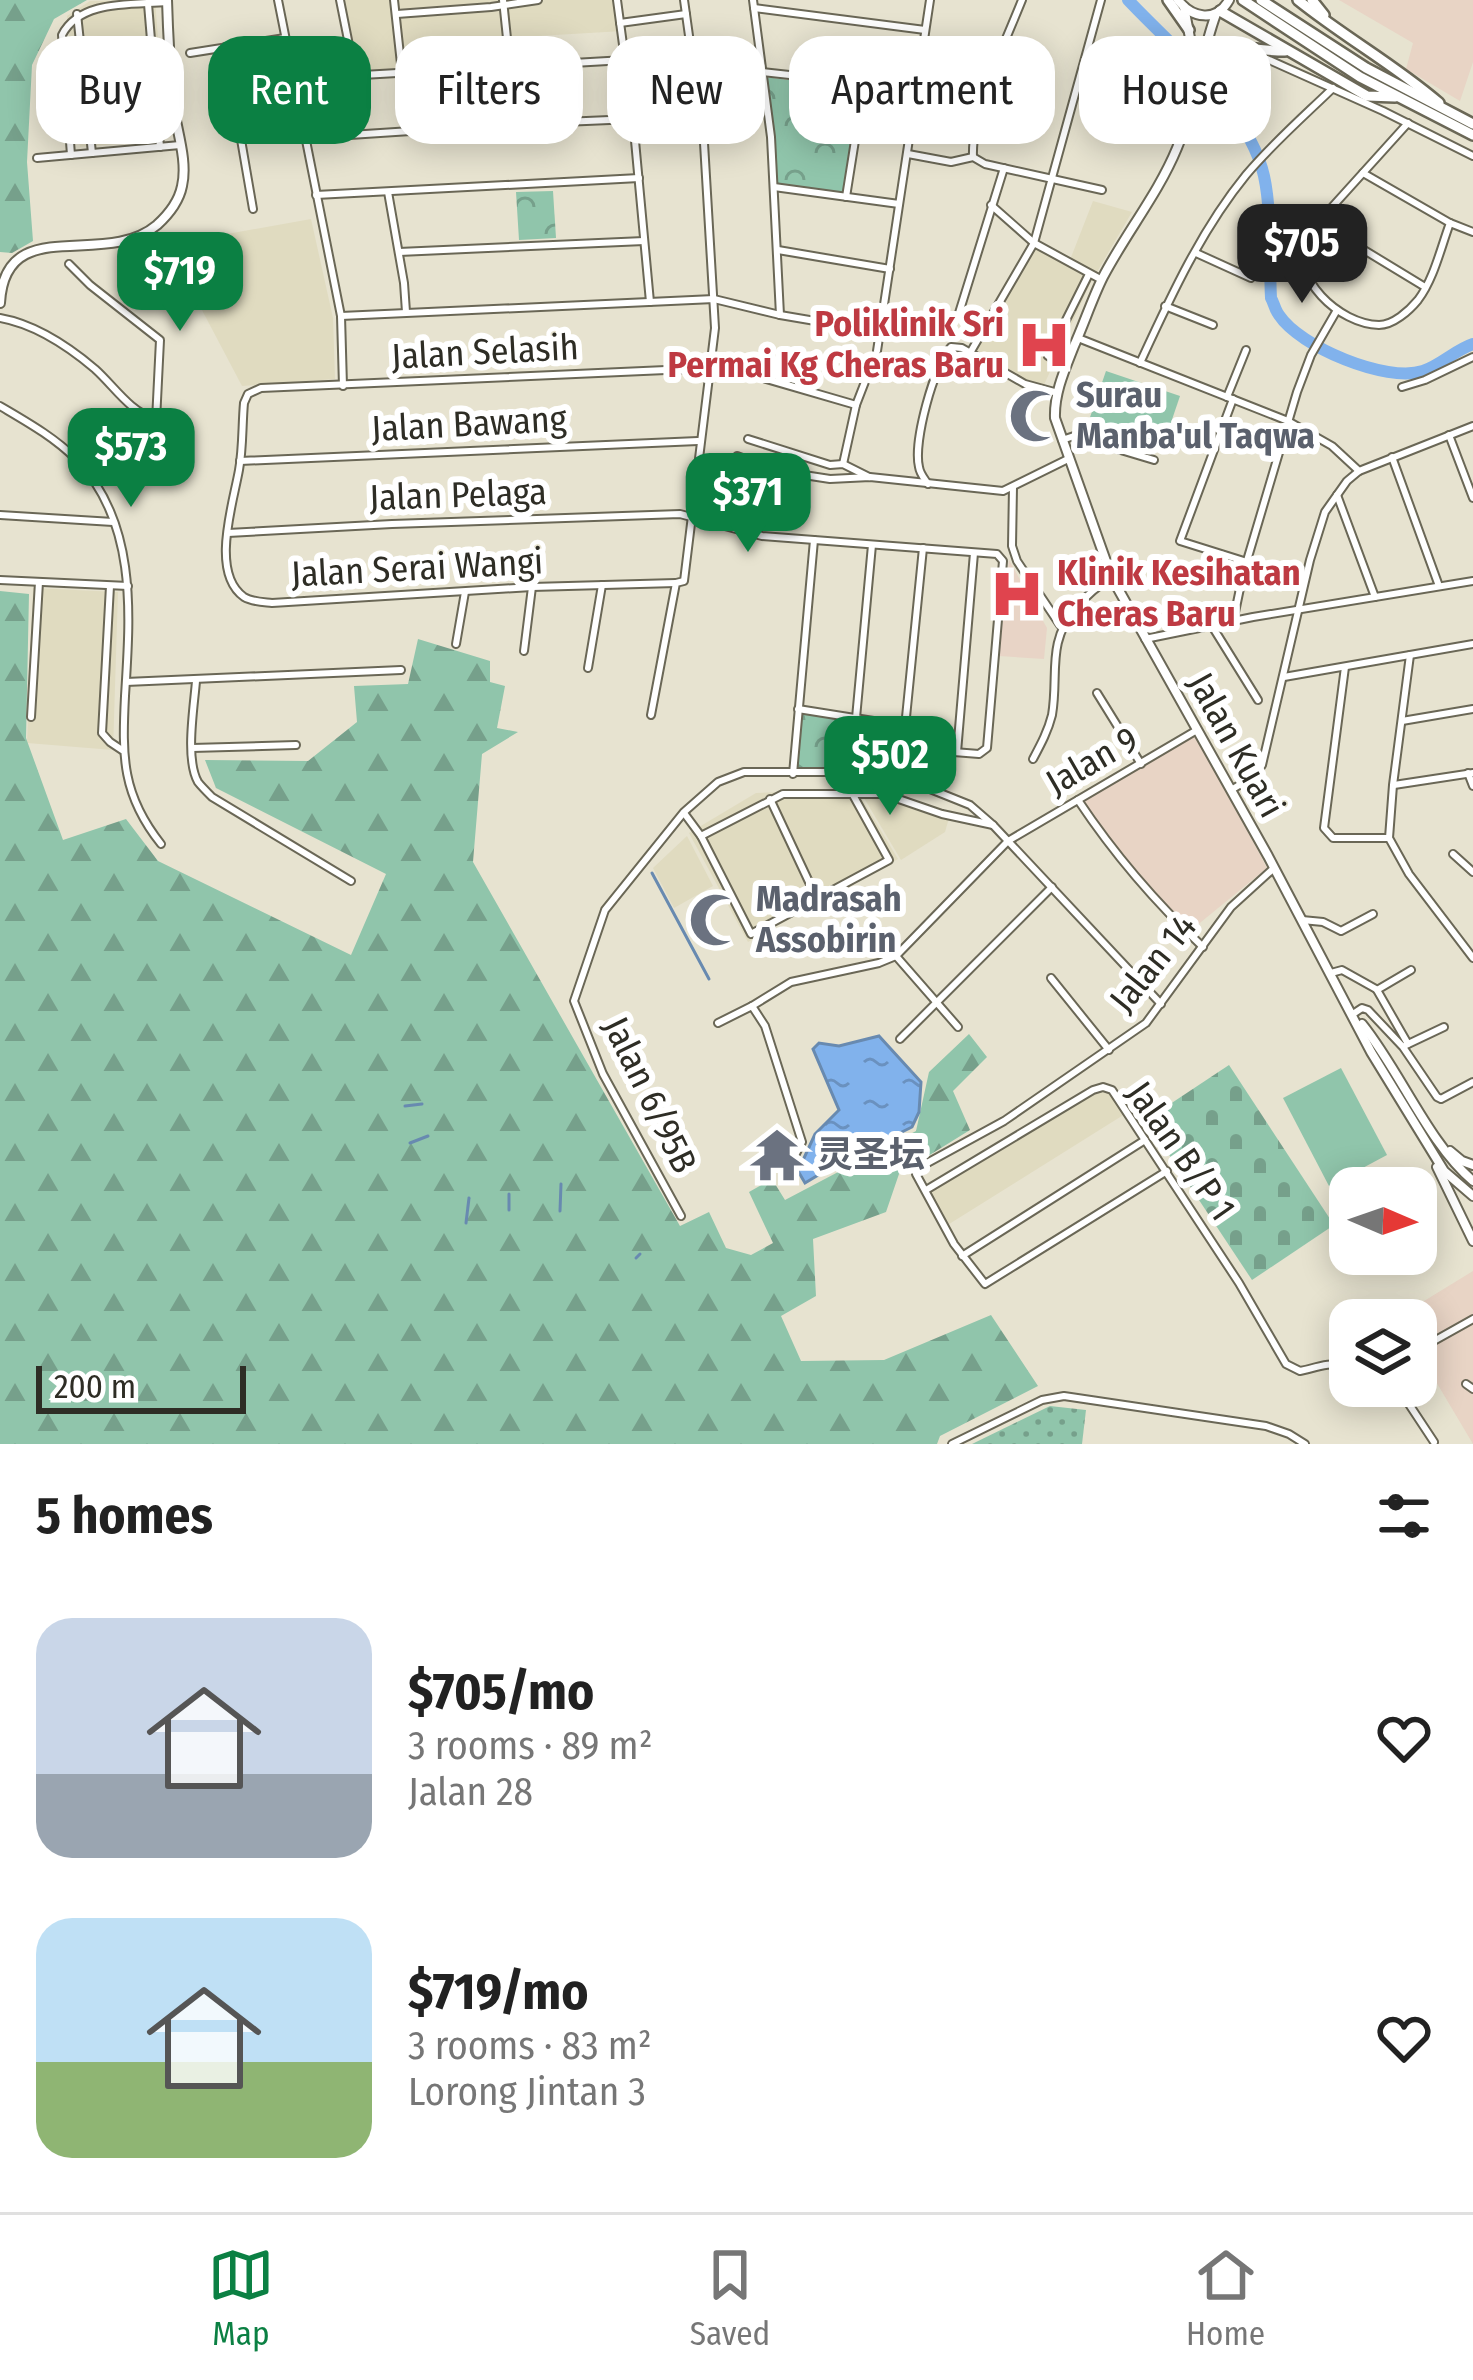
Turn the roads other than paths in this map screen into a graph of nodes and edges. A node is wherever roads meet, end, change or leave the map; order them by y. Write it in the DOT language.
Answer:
graph roads {
  1 [pos="278,0"];
  2 [pos="340,0"];
  3 [pos="394,0"];
  4 [pos="538,0"];
  5 [pos="617,0"];
  6 [pos="684,0"];
  7 [pos="930,0"];
  8 [pos="1022,0"];
  9 [pos="1101,0"];
  10 [pos="1229,0"];
  11 [pos="1243,0"];
  12 [pos="1261,0"];
  13 [pos="1298,0"];
  14 [pos="1312,0"];
  15 [pos="167,1"];
  16 [pos="503,2"];
  17 [pos="1176,2"];
  18 [pos="148,4"];
  19 [pos="753,4"];
  20 [pos="1218,12"];
  21 [pos="76,14"];
  22 [pos="397,14"];
  23 [pos="686,14"];
  24 [pos="620,23"];
  25 [pos="1335,28"];
  26 [pos="925,30"];
  27 [pos="1189,30"];
  28 [pos="285,36"];
  29 [pos="348,36"];
  30 [pos="399,36"];
  31 [pos="507,36"];
  32 [pos="622,36"];
  33 [pos="758,36"];
  34 [pos="924,36"];
  35 [pos="1190,36"];
  36 [pos="1208,36"];
  37 [pos="208,50"];
  38 [pos="1271,50"];
  39 [pos="1285,51"];
  40 [pos="190,53"];
  41 [pos="1271,62"];
  42 [pos="1348,63"];
  43 [pos="1333,88"];
  44 [pos="765,92"];
  45 [pos="1395,97"];
  46 [pos="1449,112"];
  47 [pos="607,120"];
  48 [pos="1408,123"];
  49 [pos="1473,124"];
  50 [pos="371,133"];
  51 [pos="1473,135"];
  52 [pos="242,144"];
  53 [pos="305,144"];
  54 [pos="636,144"];
  55 [pos="855,144"];
  56 [pos="908,144"];
  57 [pos="1178,144"];
  58 [pos="180,145"];
  59 [pos="160,147"];
  60 [pos="92,153"];
  61 [pos="907,154"];
  62 [pos="71,155"];
  63 [pos="1473,156"];
  64 [pos="37,158"];
  65 [pos="969,159"];
  66 [pos="1004,168"];
  67 [pos="1363,173"];
  68 [pos="639,178"];
  69 [pos="1053,178"];
  70 [pos="775,187"];
  71 [pos="1102,190"];
  72 [pos="388,192"];
  73 [pos="316,195"];
  74 [pos="847,197"];
  75 [pos="899,205"];
  76 [pos="991,205"];
  77 [pos="253,209"];
  78 [pos="1318,222"];
  79 [pos="1450,223"];
  80 [pos="1473,232"];
  81 [pos="644,241"];
  82 [pos="1034,243"];
  83 [pos="778,250"];
  84 [pos="399,252"];
  85 [pos="1196,253"];
  86 [pos="69,264"];
  87 [pos="890,269"];
  88 [pos="1089,274"];
  89 [pos="1251,278"];
  90 [pos="1102,280"];
  91 [pos="1425,287"];
  92 [pos="714,299"];
  93 [pos="650,302"];
  94 [pos="0,303"];
  95 [pos="1165,306"];
  96 [pos="1337,310"];
  97 [pos="406,313"];
  98 [pos="958,313"];
  99 [pos="780,315"];
  100 [pos="341,316"];
  101 [pos="0,318"];
  102 [pos="1213,326"];
  103 [pos="880,332"];
  104 [pos="1078,338"];
  105 [pos="1246,350"];
  106 [pos="878,351"];
  107 [pos="970,352"];
  108 [pos="1473,357"];
  109 [pos="1140,363"];
  110 [pos="1066,367"];
  111 [pos="711,368"];
  112 [pos="868,374"];
  113 [pos="740,375"];
  114 [pos="343,386"];
  115 [pos="1402,386"];
  116 [pos="261,388"];
  117 [pos="1058,393"];
  118 [pos="1230,398"];
  119 [pos="856,405"];
  120 [pos="0,406"];
  121 [pos="157,420"];
  122 [pos="1288,421"];
  123 [pos="1473,426"];
  124 [pos="1449,436"];
  125 [pos="748,439"];
  126 [pos="1062,440"];
  127 [pos="700,441"];
  128 [pos="737,456"];
  129 [pos="1392,458"];
  130 [pos="1068,459"];
  131 [pos="1154,460"];
  132 [pos="154,461"];
  133 [pos="240,461"];
  134 [pos="843,464"];
  135 [pos="1359,471"];
  136 [pos="870,478"];
  137 [pos="928,484"];
  138 [pos="1013,488"];
  139 [pos="1337,495"];
  140 [pos="1473,498"];
  141 [pos="0,515"];
  142 [pos="691,515"];
  143 [pos="113,521"];
  144 [pos="228,533"];
  145 [pos="814,540"];
  146 [pos="872,545"];
  147 [pos="923,548"];
  148 [pos="974,552"];
  149 [pos="1247,562"];
  150 [pos="1112,578"];
  151 [pos="0,580"];
  152 [pos="1473,580"];
  153 [pos="39,582"];
  154 [pos="680,582"];
  155 [pos="602,585"];
  156 [pos="110,586"];
  157 [pos="128,586"];
  158 [pos="1439,586"];
  159 [pos="532,587"];
  160 [pos="686,591"];
  161 [pos="465,592"];
  162 [pos="1375,597"];
  163 [pos="1300,609"];
  164 [pos="1233,622"];
  165 [pos="1061,626"];
  166 [pos="1212,626"];
  167 [pos="1145,640"];
  168 [pos="456,644"];
  169 [pos="1473,644"];
  170 [pos="524,651"];
  171 [pos="1410,655"];
  172 [pos="1345,667"];
  173 [pos="588,668"];
  174 [pos="401,670"];
  175 [pos="1284,677"];
  176 [pos="196,681"];
  177 [pos="126,682"];
  178 [pos="1097,693"];
  179 [pos="1258,700"];
  180 [pos="798,709"];
  181 [pos="1473,709"];
  182 [pos="651,715"];
  183 [pos="31,717"];
  184 [pos="856,718"];
  185 [pos="1402,721"];
  186 [pos="905,726"];
  187 [pos="1198,730"];
  188 [pos="296,745"];
  189 [pos="192,748"];
  190 [pos="902,748"];
  191 [pos="122,750"];
  192 [pos="956,752"];
  193 [pos="1034,758"];
  194 [pos="1141,764"];
  195 [pos="853,772"];
  196 [pos="1470,773"];
  197 [pos="793,774"];
  198 [pos="900,777"];
  199 [pos="1393,785"];
  200 [pos="1473,786"];
  201 [pos="1231,790"];
  202 [pos="854,795"];
  203 [pos="770,800"];
  204 [pos="1078,800"];
  205 [pos="684,812"];
  206 [pos="993,825"];
  207 [pos="700,836"];
  208 [pos="1390,838"];
  209 [pos="1009,841"];
  210 [pos="160,844"];
  211 [pos="1453,854"];
  212 [pos="1274,868"];
  213 [pos="1473,872"];
  214 [pos="351,881"];
  215 [pos="1052,887"];
  216 [pos="817,899"];
  217 [pos="1373,914"];
  218 [pos="1302,920"];
  219 [pos="1202,947"];
  220 [pos="896,956"];
  221 [pos="1473,958"];
  222 [pos="1411,970"];
  223 [pos="1331,974"];
  224 [pos="1051,978"];
  225 [pos="1377,990"];
  226 [pos="937,1001"];
  227 [pos="1161,1004"];
  228 [pos="752,1006"];
  229 [pos="1353,1014"];
  230 [pos="718,1023"];
  231 [pos="958,1027"];
  232 [pos="1444,1027"];
  233 [pos="900,1039"];
  234 [pos="1406,1045"];
  235 [pos="1109,1050"];
  236 [pos="1473,1082"];
  237 [pos="1004,1121"];
  238 [pos="1013,1138"];
  239 [pos="1145,1140"];
  240 [pos="1439,1142"];
  241 [pos="1434,1156"];
  242 [pos="1473,1166"];
  243 [pos="1167,1171"];
  244 [pos="784,1177"];
  245 [pos="1473,1180"];
  246 [pos="926,1190"];
  247 [pos="1473,1196"];
  248 [pos="681,1216"];
  249 [pos="1473,1223"];
  250 [pos="1473,1241"];
  251 [pos="962,1256"];
  252 [pos="1473,1318"];
  253 [pos="1437,1339"];
  254 [pos="1329,1364"];
  255 [pos="1411,1407"];
  256 [pos="1434,1442"];
  257 [pos="952,1444"];
  258 [pos="1305,1444"];
  1 -- 28 [label="street"];
  2 -- 29 [label="street"];
  3 -- 22 [label="street"];
  4 -- 16 [label="street"];
  5 -- 24 [label="street"];
  6 -- 23 [label="street"];
  7 -- 26 [label="street"];
  8 -- 65 [label="street"];
  9 -- 69 [label="street"];
  10 -- 20 [label="street"];
  11 -- 42 [label="highway"];
  12 -- 42 [label="highway"];
  13 -- 25 [label="highway"];
  14 -- 25 [label="highway"];
  15 -- 18 [label="street"];
  15 -- 58 [label="street"];
  16 -- 22 [label="street"];
  16 -- 31 [label="street"];
  17 -- 20 [label="street"];
  17 -- 27 [label="highway"];
  18 -- 21 [label="street"];
  18 -- 59 [label="street"];
  19 -- 26 [label="street"];
  19 -- 33 [label="street"];
  20 -- 36 [label="street"];
  20 -- 39 [label="highway"];
  21 -- 60 [label="street"];
  21 -- 62 [label="street"];
  22 -- 30 [label="street"];
  23 -- 24 [label="street"];
  23 -- 92 [label="street"];
  24 -- 32 [label="street"];
  25 -- 46 [label="highway"];
  26 -- 34 [label="street"];
  27 -- 35 [label="street, Jalan Kuari"];
  37 -- 40 [label="street"];
  38 -- 39 [label="highway"];
  39 -- 45 [label="highway"];
  41 -- 43 [label="street"];
  42 -- 45 [label="highway"];
  42 -- 46 [label="highway"];
  43 -- 48 [label="street"];
  43 -- 85 [label="street"];
  44 -- 70 [label="street"];
  45 -- 51 [label="highway"];
  46 -- 49 [label="highway"];
  47 -- 50 [label="street"];
  48 -- 63 [label="street"];
  48 -- 67 [label="street"];
  52 -- 77 [label="street"];
  53 -- 73 [label="street"];
  54 -- 68 [label="street"];
  55 -- 74 [label="street"];
  56 -- 61 [label="street"];
  57 -- 90 [label="street, Jalan Kuari"];
  58 -- 59 [label="street"];
  58 -- 94 [label="street"];
  59 -- 60 [label="street"];
  60 -- 62 [label="street"];
  61 -- 65 [label="street"];
  61 -- 75 [label="street"];
  62 -- 64 [label="street"];
  65 -- 66 [label="street"];
  66 -- 69 [label="street"];
  66 -- 76 [label="street"];
  67 -- 78 [label="street"];
  67 -- 79 [label="street"];
  68 -- 72 [label="street"];
  68 -- 81 [label="street"];
  69 -- 71 [label="street"];
  69 -- 82 [label="street"];
  70 -- 74 [label="street"];
  70 -- 83 [label="street"];
  72 -- 73 [label="street"];
  72 -- 84 [label="street"];
  73 -- 100 [label="street"];
  74 -- 75 [label="street"];
  75 -- 87 [label="street"];
  76 -- 82 [label="street"];
  76 -- 98 [label="street"];
  78 -- 91 [label="street"];
  78 -- 96 [label="street"];
  79 -- 80 [label="street"];
  79 -- 91 [label="street"];
  81 -- 84 [label="street"];
  81 -- 93 [label="street"];
  82 -- 88 [label="street"];
  82 -- 107 [label="street"];
  83 -- 87 [label="street"];
  83 -- 99 [label="street"];
  84 -- 97 [label="street"];
  85 -- 89 [label="street"];
  85 -- 95 [label="street"];
  86 -- 121 [label="street"];
  87 -- 103 [label="street"];
  88 -- 90 [label="street"];
  88 -- 110 [label="street"];
  90 -- 104 [label="street, Jalan Kuari"];
  91 -- 96 [label="street"];
  92 -- 93 [label="street"];
  92 -- 99 [label="street"];
  92 -- 111 [label="street"];
  93 -- 97 [label="street"];
  95 -- 102 [label="street"];
  95 -- 109 [label="street"];
  96 -- 122 [label="street"];
  97 -- 100 [label="street"];
  99 -- 103 [label="street"];
  100 -- 114 [label="street"];
  101 -- 121 [label="street"];
  103 -- 106 [label="street"];
  104 -- 109 [label="street"];
  104 -- 110 [label="street, Jalan Kuari"];
  105 -- 118 [label="street"];
  107 -- 117 [label="street"];
  107 -- 137 [label="street"];
  108 -- 115 [label="street"];
  109 -- 118 [label="street"];
  110 -- 117 [label="street, Jalan Kuari"];
  111 -- 114 [label="street, Jalan Selasih"];
  111 -- 127 [label="street"];
  112 -- 119 [label="street"];
  113 -- 119 [label="street"];
  114 -- 116 [label="street, Jalan Selasih"];
  116 -- 133 [label="street, Jalan Serai Wangi"];
  117 -- 126 [label="street, Jalan Kuari"];
  118 -- 122 [label="street"];
  118 -- 149 [label="street"];
  119 -- 134 [label="street"];
  120 -- 143 [label="street"];
  121 -- 132 [label="street"];
  122 -- 135 [label="street"];
  122 -- 149 [label="street"];
  123 -- 124 [label="street"];
  124 -- 129 [label="street"];
  124 -- 140 [label="street"];
  125 -- 134 [label="street"];
  126 -- 130 [label="street, Jalan Kuari"];
  126 -- 131 [label="street"];
  127 -- 133 [label="street, Jalan Bawang"];
  127 -- 142 [label="street"];
  128 -- 136 [label="street"];
  129 -- 135 [label="street"];
  129 -- 158 [label="street"];
  130 -- 138 [label="street"];
  130 -- 150 [label="street, Jalan Kuari"];
  133 -- 144 [label="street, Jalan Serai Wangi"];
  134 -- 136 [label="street"];
  135 -- 139 [label="street"];
  136 -- 137 [label="street"];
  137 -- 138 [label="street"];
  138 -- 165 [label="street"];
  139 -- 162 [label="street"];
  139 -- 163 [label="street"];
  141 -- 143 [label="street"];
  142 -- 144 [label="street, Jalan Pelaga"];
  142 -- 145 [label="street, Jalan Pelaga"];
  142 -- 154 [label="street"];
  143 -- 157 [label="street"];
  144 -- 161 [label="street, Jalan Serai Wangi"];
  145 -- 146 [label="street, Jalan Pelaga"];
  145 -- 180 [label="street"];
  146 -- 147 [label="street, Jalan Pelaga"];
  146 -- 184 [label="street"];
  147 -- 148 [label="street, Jalan Pelaga"];
  147 -- 186 [label="street"];
  148 -- 192 [label="street"];
  148 -- 192 [label="street, Jalan Pelaga"];
  149 -- 164 [label="street"];
  150 -- 165 [label="street"];
  150 -- 167 [label="street, Jalan Kuari"];
  151 -- 153 [label="street"];
  152 -- 158 [label="street"];
  153 -- 156 [label="street"];
  153 -- 183 [label="street"];
  154 -- 155 [label="street, Jalan Serai Wangi"];
  154 -- 160 [label="street"];
  154 -- 182 [label="street"];
  155 -- 159 [label="street, Jalan Serai Wangi"];
  155 -- 173 [label="street"];
  156 -- 157 [label="street"];
  156 -- 191 [label="street"];
  157 -- 177 [label="street"];
  158 -- 162 [label="street"];
  159 -- 161 [label="street, Jalan Serai Wangi"];
  159 -- 170 [label="street"];
  161 -- 168 [label="street"];
  162 -- 163 [label="street"];
  163 -- 164 [label="street"];
  163 -- 175 [label="street"];
  164 -- 166 [label="street"];
  165 -- 193 [label="street"];
  166 -- 167 [label="street"];
  166 -- 179 [label="street"];
  167 -- 187 [label="street, Jalan Kuari"];
  169 -- 171 [label="street"];
  171 -- 172 [label="street"];
  171 -- 185 [label="street"];
  172 -- 175 [label="street"];
  172 -- 208 [label="street"];
  174 -- 176 [label="street"];
  175 -- 201 [label="street"];
  176 -- 177 [label="street"];
  176 -- 189 [label="street"];
  177 -- 191 [label="street"];
  178 -- 194 [label="street"];
  180 -- 184 [label="street"];
  180 -- 197 [label="street"];
  181 -- 185 [label="street"];
  184 -- 186 [label="street"];
  185 -- 199 [label="street"];
  186 -- 190 [label="street"];
  187 -- 194 [label="street, Jalan 9"];
  187 -- 201 [label="street, Jalan Kuari"];
  188 -- 189 [label="street"];
  189 -- 214 [label="street"];
  190 -- 192 [label="street"];
  190 -- 198 [label="street"];
  191 -- 210 [label="street"];
  194 -- 204 [label="street, Jalan 9"];
  195 -- 197 [label="street, Jalan 6/95B"];
  195 -- 198 [label="street, Jalan 6/95B"];
  195 -- 202 [label="street"];
  196 -- 199 [label="street"];
  196 -- 200 [label="street"];
  197 -- 205 [label="street, Jalan 6/95B"];
  198 -- 206 [label="street, Jalan 6/95B"];
  199 -- 208 [label="street"];
  201 -- 212 [label="street, Jalan Kuari"];
  202 -- 203 [label="street"];
  202 -- 206 [label="street"];
  202 -- 216 [label="street"];
  203 -- 207 [label="street"];
  203 -- 216 [label="street"];
  204 -- 209 [label="street, Jalan 9"];
  204 -- 219 [label="street"];
  205 -- 207 [label="street"];
  205 -- 248 [label="street, Jalan 6/95B"];
  206 -- 209 [label="street, Jalan 6/95B"];
  207 -- 216 [label="street"];
  208 -- 221 [label="street"];
  209 -- 215 [label="street, Jalan 6/95B"];
  209 -- 220 [label="street, Jalan 9"];
  211 -- 213 [label="street"];
  212 -- 218 [label="street, Jalan Kuari"];
  212 -- 219 [label="street, Jalan 14"];
  215 -- 226 [label="street"];
  215 -- 227 [label="street, Jalan 6/95B"];
  217 -- 218 [label="street"];
  218 -- 223 [label="street, Jalan Kuari"];
  219 -- 227 [label="street, Jalan 14"];
  220 -- 226 [label="street"];
  220 -- 228 [label="street"];
  222 -- 225 [label="street"];
  223 -- 225 [label="street"];
  223 -- 229 [label="street, Jalan Kuari"];
  224 -- 235 [label="street"];
  225 -- 234 [label="street"];
  226 -- 231 [label="street"];
  226 -- 233 [label="street"];
  227 -- 235 [label="street, Jalan 14"];
  228 -- 230 [label="street"];
  228 -- 244 [label="street"];
  229 -- 234 [label="street"];
  229 -- 240 [label="street, Jalan Kuari"];
  229 -- 241 [label="street, Jalan Kuari"];
  232 -- 234 [label="street"];
  234 -- 236 [label="street"];
  235 -- 237 [label="street, Jalan 14"];
  237 -- 238 [label="street"];
  237 -- 246 [label="street, Jalan 14"];
  238 -- 239 [label="street, Jalan B/P 1"];
  238 -- 246 [label="street, Jalan B/P 1"];
  239 -- 243 [label="street, Jalan B/P 1"];
  239 -- 251 [label="street"];
  240 -- 242 [label="street"];
  240 -- 245 [label="street, Jalan Kuari"];
  241 -- 247 [label="street, Jalan Kuari"];
  241 -- 250 [label="street"];
  243 -- 251 [label="street"];
  243 -- 254 [label="street, Jalan B/P 1"];
  246 -- 251 [label="street"];
  249 -- 250 [label="street"];
  252 -- 253 [label="street"];
  255 -- 256 [label="street"];
  257 -- 258 [label="street"];
}
